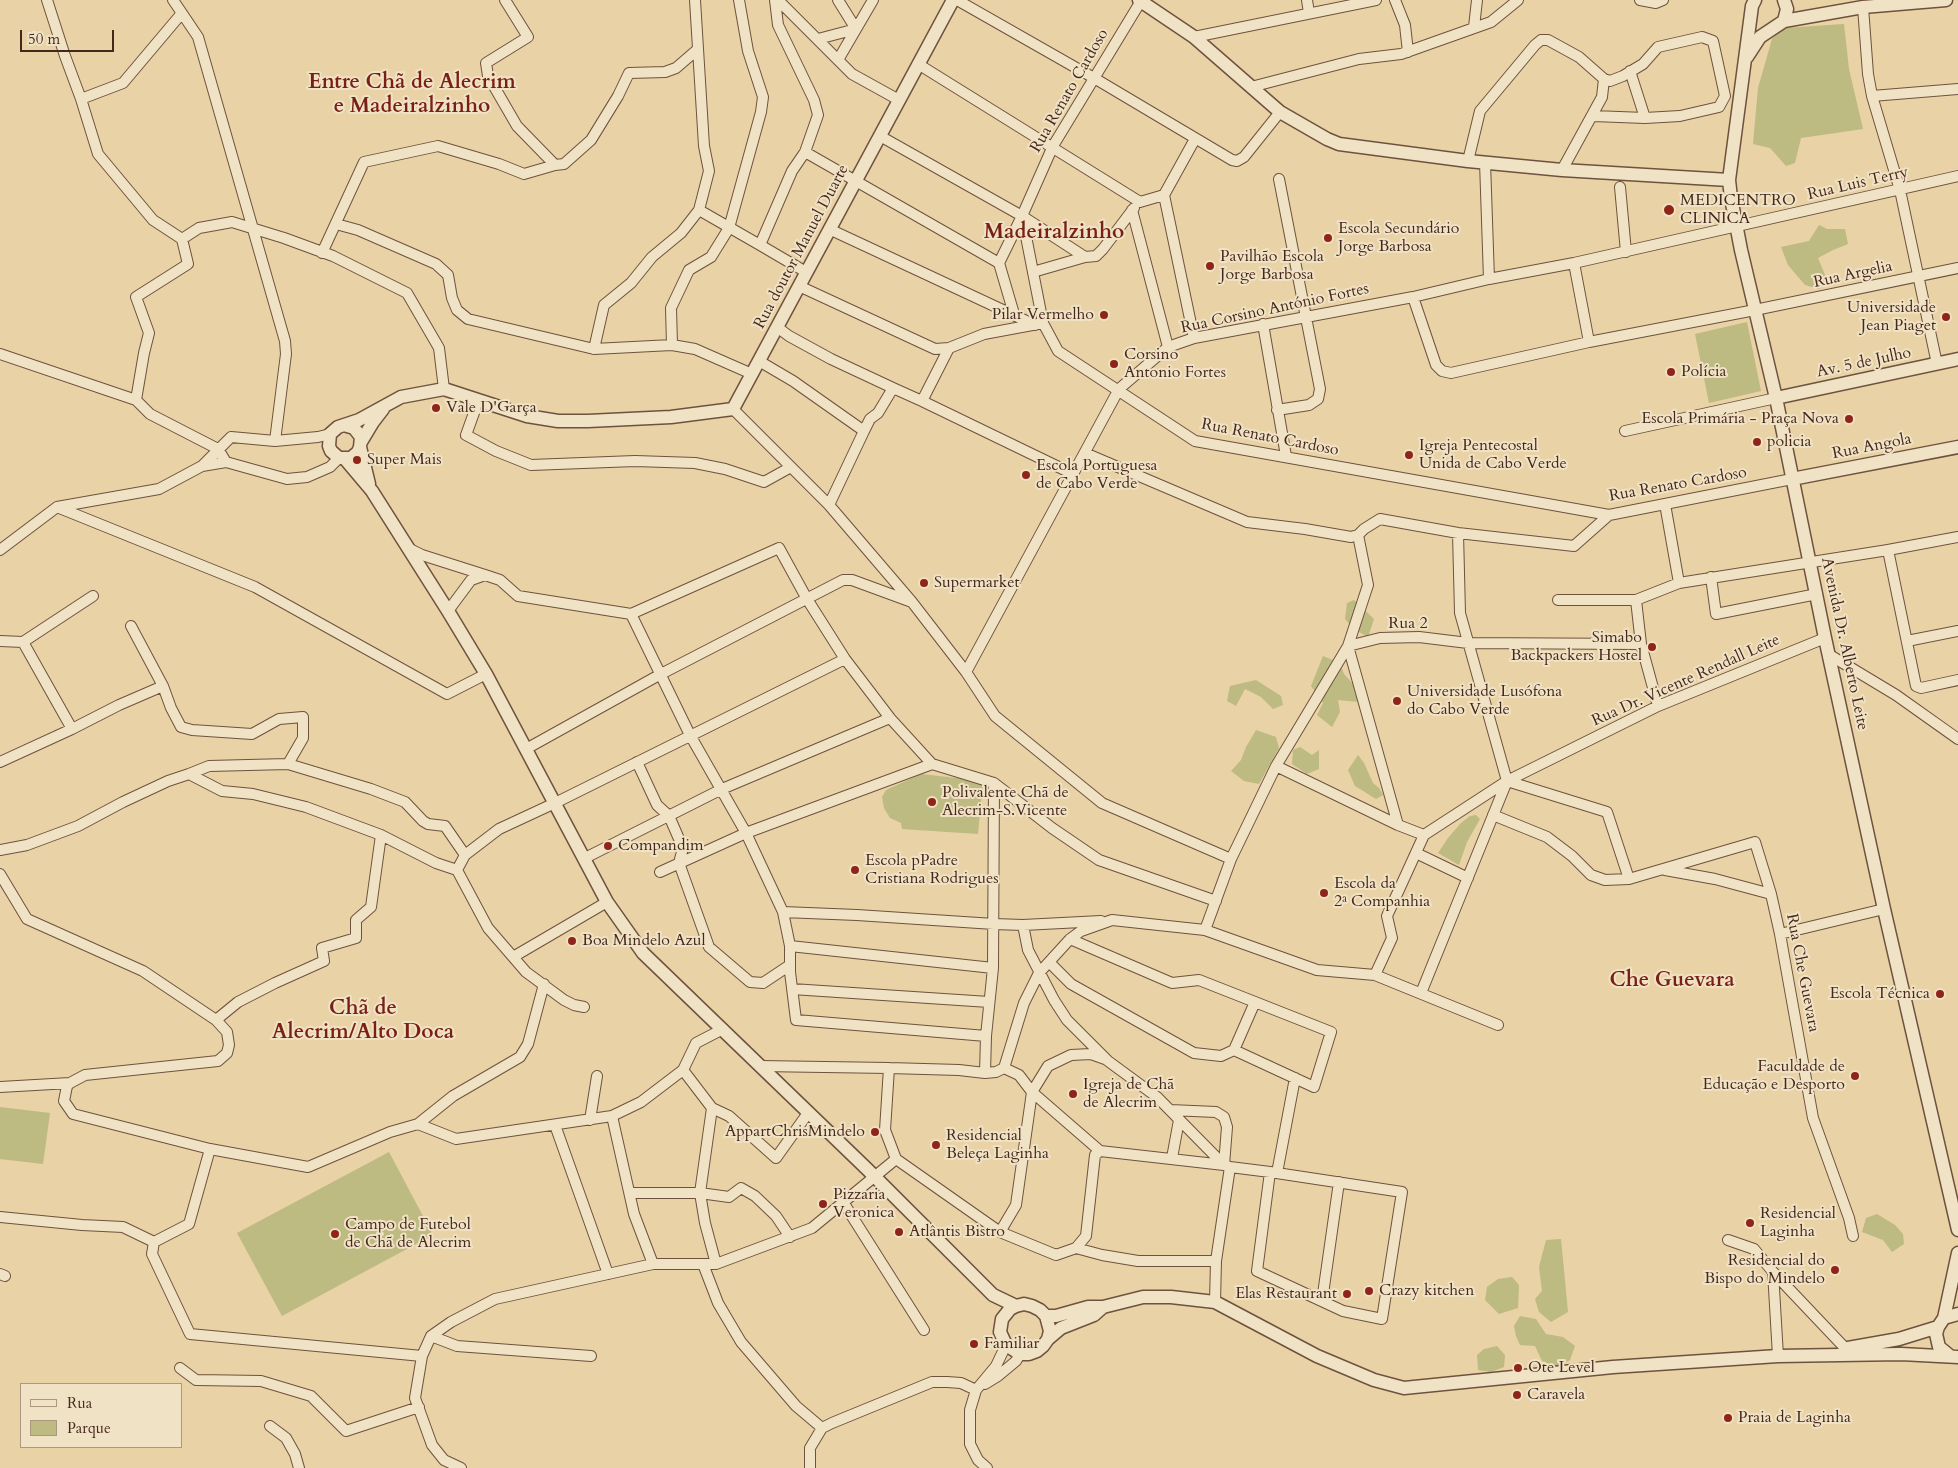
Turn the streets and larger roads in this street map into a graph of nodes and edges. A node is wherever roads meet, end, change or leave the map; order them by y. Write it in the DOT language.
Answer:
graph roads {
  1 [pos="47,0"];
  2 [pos="173,0"];
  3 [pos="505,0"];
  4 [pos="695,0"];
  5 [pos="739,0"];
  6 [pos="776,0"];
  7 [pos="838,0"];
  8 [pos="873,0"];
  9 [pos="953,0"];
  10 [pos="957,0"];
  11 [pos="1307,0"];
  12 [pos="1376,0"];
  13 [pos="1395,0"];
  14 [pos="1477,0"];
  15 [pos="1518,0"];
  16 [pos="1640,0"];
  17 [pos="1662,0"];
  18 [pos="1784,0"];
  19 [pos="1946,0"];
  20 [pos="1140,1"];
  21 [pos="1754,3"];
  22 [pos="1863,7"];
  23 [pos="182,13"];
  24 [pos="1309,13"];
  25 [pos="1779,25"];
  26 [pos="1474,27"];
  27 [pos="856,29"];
  28 [pos="1194,37"];
  29 [pos="818,40"];
  30 [pos="698,49"];
  31 [pos="1408,52"];
  32 [pos="838,60"];
  33 [pos="1744,62"];
  34 [pos="918,64"];
  35 [pos="1630,72"];
  36 [pos="1094,78"];
  37 [pos="1604,79"];
  38 [pos="1251,86"];
  39 [pos="1958,89"];
  40 [pos="1872,96"];
  41 [pos="81,99"];
  42 [pos="899,100"];
  43 [pos="1280,112"];
  44 [pos="1593,116"];
  45 [pos="1645,118"];
  46 [pos="880,136"];
  47 [pos="1195,139"];
  48 [pos="1053,146"];
  49 [pos="805,152"];
  50 [pos="1468,161"];
  51 [pos="1485,162"];
  52 [pos="556,165"];
  53 [pos="1562,170"];
  54 [pos="1958,176"];
  55 [pos="1279,179"];
  56 [pos="1729,180"];
  57 [pos="856,181"];
  58 [pos="1620,186"];
  59 [pos="1900,190"];
  60 [pos="1164,195"];
  61 [pos="1140,202"];
  62 [pos="699,210"];
  63 [pos="1132,210"];
  64 [pos="1022,216"];
  65 [pos="336,224"];
  66 [pos="1736,227"];
  67 [pos="252,228"];
  68 [pos="729,228"];
  69 [pos="829,230"];
  70 [pos="182,239"];
  71 [pos="760,246"];
  72 [pos="1626,252"];
  73 [pos="322,253"];
  74 [pos="1085,257"];
  75 [pos="999,263"];
  76 [pos="1574,263"];
  77 [pos="1958,268"];
  78 [pos="806,272"];
  79 [pos="1033,272"];
  80 [pos="1919,277"];
  81 [pos="1489,279"];
  82 [pos="799,286"];
  83 [pos="1413,296"];
  84 [pos="1755,310"];
  85 [pos="1014,314"];
  86 [pos="1306,316"];
  87 [pos="1039,324"];
  88 [pos="1263,324"];
  89 [pos="777,327"];
  90 [pos="1194,338"];
  91 [pos="1589,342"];
  92 [pos="672,346"];
  93 [pos="1168,347"];
  94 [pos="949,348"];
  95 [pos="594,349"];
  96 [pos="0,354"];
  97 [pos="759,360"];
  98 [pos="1958,360"];
  99 [pos="1937,364"];
  100 [pos="752,374"];
  101 [pos="894,388"];
  102 [pos="444,389"];
  103 [pos="1119,389"];
  104 [pos="1776,398"];
  105 [pos="136,400"];
  106 [pos="475,400"];
  107 [pos="922,401"];
  108 [pos="384,408"];
  109 [pos="733,409"];
  110 [pos="1277,410"];
  111 [pos="344,425"];
  112 [pos="1625,430"];
  113 [pos="864,431"];
  114 [pos="330,434"];
  115 [pos="275,441"];
  116 [pos="361,445"];
  117 [pos="1958,447"];
  118 [pos="218,448"];
  119 [pos="1085,453"];
  120 [pos="1286,456"];
  121 [pos="342,458"];
  122 [pos="226,462"];
  123 [pos="202,466"];
  124 [pos="792,468"];
  125 [pos="1073,474"];
  126 [pos="1792,479"];
  127 [pos="372,492"];
  128 [pos="1665,504"];
  129 [pos="829,505"];
  130 [pos="57,507"];
  131 [pos="1609,515"];
  132 [pos="1458,533"];
  133 [pos="1358,535"];
  134 [pos="1958,537"];
  135 [pos="408,548"];
  136 [pos="0,550"];
  137 [pos="1888,550"];
  138 [pos="1810,562"];
  139 [pos="485,575"];
  140 [pos="1711,577"];
  141 [pos="1679,583"];
  142 [pos="1817,594"];
  143 [pos="93,596"];
  144 [pos="807,599"];
  145 [pos="1558,600"];
  146 [pos="1636,600"];
  147 [pos="912,602"];
  148 [pos="448,611"];
  149 [pos="631,614"];
  150 [pos="131,626"];
  151 [pos="1958,631"];
  152 [pos="1825,638"];
  153 [pos="0,641"];
  154 [pos="1907,641"];
  155 [pos="22,642"];
  156 [pos="1468,643"];
  157 [pos="1641,644"];
  158 [pos="1348,646"];
  159 [pos="1828,654"];
  160 [pos="845,659"];
  161 [pos="966,672"];
  162 [pos="486,674"];
  163 [pos="661,674"];
  164 [pos="1958,680"];
  165 [pos="163,686"];
  166 [pos="1658,706"];
  167 [pos="890,718"];
  168 [pos="72,729"];
  169 [pos="690,735"];
  170 [pos="1958,739"];
  171 [pos="526,749"];
  172 [pos="0,762"];
  173 [pos="637,762"];
  174 [pos="288,764"];
  175 [pos="932,764"];
  176 [pos="1276,766"];
  177 [pos="189,774"];
  178 [pos="1507,781"];
  179 [pos="994,783"];
  180 [pos="722,789"];
  181 [pos="555,803"];
  182 [pos="1493,815"];
  183 [pos="669,816"];
  184 [pos="1398,825"];
  185 [pos="746,833"];
  186 [pos="381,835"];
  187 [pos="1424,835"];
  188 [pos="0,850"];
  189 [pos="1416,853"];
  190 [pos="465,855"];
  191 [pos="585,858"];
  192 [pos="1231,859"];
  193 [pos="679,864"];
  194 [pos="457,870"];
  195 [pos="1661,870"];
  196 [pos="660,872"];
  197 [pos="1,878"];
  198 [pos="1468,878"];
  199 [pos="1629,879"];
  200 [pos="1771,894"];
  201 [pos="607,902"];
  202 [pos="1216,902"];
  203 [pos="1884,909"];
  204 [pos="783,912"];
  205 [pos="1112,920"];
  206 [pos="994,924"];
  207 [pos="1023,925"];
  208 [pos="1205,930"];
  209 [pos="1780,934"];
  210 [pos="1070,939"];
  211 [pos="790,946"];
  212 [pos="513,957"];
  213 [pos="1049,962"];
  214 [pos="790,964"];
  215 [pos="993,968"];
  216 [pos="1039,973"];
  217 [pos="1375,976"];
  218 [pos="544,984"];
  219 [pos="792,989"];
  220 [pos="1421,993"];
  221 [pos="988,1002"];
  222 [pos="1255,1002"];
  223 [pos="584,1007"];
  224 [pos="216,1020"];
  225 [pos="1498,1025"];
  226 [pos="723,1029"];
  227 [pos="986,1036"];
  228 [pos="1234,1050"];
  229 [pos="1108,1061"];
  230 [pos="760,1066"];
  231 [pos="889,1068"];
  232 [pos="1004,1068"];
  233 [pos="683,1070"];
  234 [pos="985,1073"];
  235 [pos="597,1076"];
  236 [pos="1295,1078"];
  237 [pos="70,1083"];
  238 [pos="0,1087"];
  239 [pos="1032,1092"];
  240 [pos="712,1108"];
  241 [pos="1170,1110"];
  242 [pos="808,1113"];
  243 [pos="612,1116"];
  244 [pos="590,1120"];
  245 [pos="1179,1120"];
  246 [pos="418,1124"];
  247 [pos="555,1125"];
  248 [pos="210,1149"];
  249 [pos="1100,1151"];
  250 [pos="1172,1158"];
  251 [pos="896,1159"];
  252 [pos="1227,1166"];
  253 [pos="1274,1173"];
  254 [pos="874,1176"];
  255 [pos="1339,1182"];
  256 [pos="631,1193"];
  257 [pos="700,1193"];
  258 [pos="843,1202"];
  259 [pos="0,1217"];
  260 [pos="1958,1230"];
  261 [pos="1000,1232"];
  262 [pos="1853,1236"];
  263 [pos="790,1237"];
  264 [pos="1728,1240"];
  265 [pos="154,1242"];
  266 [pos="1076,1248"];
  267 [pos="1958,1253"];
  268 [pos="1216,1261"];
  269 [pos="653,1264"];
  270 [pos="703,1264"];
  271 [pos="716,1264"];
  272 [pos="1773,1272"];
  273 [pos="608,1274"];
  274 [pos="993,1295"];
  275 [pos="1322,1301"];
  276 [pos="1214,1302"];
  277 [pos="1016,1306"];
  278 [pos="1103,1307"];
  279 [pos="1958,1314"];
  280 [pos="1046,1316"];
  281 [pos="1002,1319"];
  282 [pos="1941,1323"];
  283 [pos="924,1330"];
  284 [pos="431,1336"];
  285 [pos="1048,1339"];
  286 [pos="1006,1345"];
  287 [pos="1845,1348"];
  288 [pos="1020,1354"];
  289 [pos="1832,1354"];
  290 [pos="422,1356"];
  291 [pos="591,1356"];
  292 [pos="1778,1356"];
  293 [pos="1954,1356"];
  294 [pos="180,1368"];
  295 [pos="976,1390"];
  296 [pos="419,1407"];
  297 [pos="270,1426"];
  298 [pos="822,1428"];
  299 [pos="298,1468"];
  300 [pos="461,1468"];
  301 [pos="810,1468"];
  302 [pos="987,1468"];
  1 -- 41 [label="street"];
  2 -- 23 [label="street"];
  3 -- 52 [label="street"];
  4 -- 30 [label="street"];
  5 -- 68 [label="street"];
  6 -- 29 [label="street"];
  6 -- 49 [label="street"];
  7 -- 27 [label="street"];
  8 -- 27 [label="street"];
  9 -- 34 [label="street, Rua doutor Manuel Duarte"];
  10 -- 36 [label="street"];
  11 -- 24 [label="street"];
  12 -- 24 [label="street"];
  13 -- 31 [label="street"];
  14 -- 26 [label="street"];
  15 -- 26 [label="street"];
  16 -- 17 [label="street"];
  18 -- 25 [label="street"];
  19 -- 22 [label="street"];
  20 -- 28 [label="street"];
  20 -- 36 [label="street, Rua Renato Cardoso"];
  21 -- 25 [label="street"];
  21 -- 33 [label="street, Avenida Dr. Alberto Leite"];
  22 -- 25 [label="street"];
  22 -- 40 [label="street"];
  23 -- 41 [label="street"];
  23 -- 67 [label="street"];
  24 -- 28 [label="street"];
  25 -- 33 [label="street, Avenida Dr. Alberto Leite"];
  26 -- 31 [label="street"];
  27 -- 29 [label="street"];
  27 -- 32 [label="street"];
  28 -- 38 [label="street"];
  29 -- 32 [label="street"];
  30 -- 52 [label="street"];
  30 -- 62 [label="street"];
  31 -- 38 [label="street"];
  32 -- 42 [label="street"];
  33 -- 56 [label="street, Avenida Dr. Alberto Leite"];
  34 -- 42 [label="street, Rua doutor Manuel Duarte"];
  34 -- 48 [label="street"];
  35 -- 37 [label="street"];
  35 -- 45 [label="street"];
  35 -- 45 [label="street"];
  36 -- 47 [label="street"];
  36 -- 48 [label="street, Rua Renato Cardoso"];
  37 -- 44 [label="street"];
  37 -- 50 [label="street"];
  38 -- 43 [label="street"];
  39 -- 40 [label="street"];
  40 -- 59 [label="street"];
  41 -- 70 [label="street"];
  42 -- 46 [label="street, Rua doutor Manuel Duarte"];
  43 -- 47 [label="street"];
  43 -- 50 [label="street"];
  44 -- 45 [label="street"];
  44 -- 53 [label="street"];
  46 -- 57 [label="street, Rua doutor Manuel Duarte"];
  46 -- 64 [label="street"];
  47 -- 60 [label="street"];
  48 -- 61 [label="street"];
  48 -- 64 [label="street, Rua Renato Cardoso"];
  49 -- 57 [label="street"];
  49 -- 71 [label="street"];
  50 -- 51 [label="street"];
  51 -- 53 [label="street"];
  51 -- 81 [label="street"];
  52 -- 65 [label="street"];
  53 -- 56 [label="street"];
  54 -- 59 [label="street, Rua Luis Terry"];
  55 -- 86 [label="street"];
  56 -- 66 [label="street, Avenida Dr. Alberto Leite"];
  57 -- 69 [label="street, Rua doutor Manuel Duarte"];
  57 -- 75 [label="street"];
  58 -- 72 [label="street"];
  59 -- 66 [label="street, Rua Luis Terry"];
  59 -- 80 [label="street"];
  60 -- 61 [label="street"];
  60 -- 90 [label="street"];
  61 -- 63 [label="street"];
  62 -- 68 [label="street"];
  62 -- 95 [label="street"];
  63 -- 74 [label="street"];
  63 -- 93 [label="street"];
  64 -- 74 [label="street"];
  64 -- 75 [label="street"];
  64 -- 79 [label="street, Rua Renato Cardoso"];
  65 -- 73 [label="street"];
  65 -- 95 [label="street"];
  66 -- 72 [label="street, Rua Corsino António Fortes"];
  66 -- 84 [label="street, Avenida Dr. Alberto Leite"];
  67 -- 70 [label="street"];
  67 -- 73 [label="street"];
  67 -- 115 [label="street"];
  68 -- 71 [label="street"];
  68 -- 92 [label="street"];
  69 -- 78 [label="street, Rua doutor Manuel Duarte"];
  69 -- 85 [label="street"];
  70 -- 105 [label="street"];
  71 -- 78 [label="street"];
  72 -- 76 [label="street, Rua Corsino António Fortes"];
  73 -- 102 [label="street"];
  74 -- 79 [label="street"];
  75 -- 85 [label="street"];
  76 -- 81 [label="street, Rua Corsino António Fortes"];
  76 -- 91 [label="street"];
  77 -- 80 [label="street, Rua Argelia"];
  78 -- 82 [label="street, Rua doutor Manuel Duarte"];
  79 -- 87 [label="street, Rua Renato Cardoso"];
  80 -- 84 [label="street, Rua Argelia"];
  80 -- 99 [label="street"];
  81 -- 83 [label="street, Rua Corsino António Fortes"];
  82 -- 89 [label="street, Rua doutor Manuel Duarte"];
  82 -- 94 [label="street"];
  83 -- 86 [label="street, Rua Corsino António Fortes"];
  83 -- 91 [label="street, Rua Argelia"];
  84 -- 91 [label="street, Rua Argelia"];
  84 -- 104 [label="street, Avenida Dr. Alberto Leite"];
  85 -- 87 [label="street"];
  86 -- 88 [label="street, Rua Corsino António Fortes"];
  86 -- 110 [label="street"];
  87 -- 94 [label="street"];
  87 -- 103 [label="street, Rua Renato Cardoso"];
  88 -- 90 [label="street, Rua Corsino António Fortes"];
  88 -- 110 [label="street"];
  89 -- 97 [label="street, Rua doutor Manuel Duarte"];
  89 -- 101 [label="street"];
  90 -- 93 [label="street, Rua Corsino António Fortes"];
  92 -- 95 [label="street"];
  92 -- 100 [label="street"];
  93 -- 103 [label="street, Rua Corsino António Fortes"];
  94 -- 107 [label="street"];
  96 -- 105 [label="street"];
  97 -- 100 [label="street, Rua doutor Manuel Duarte"];
  97 -- 113 [label="street"];
  98 -- 99 [label="street, Av. 5 de Julho"];
  99 -- 104 [label="street, Av. 5 de Julho"];
  100 -- 109 [label="street, Rua doutor Manuel Duarte"];
  101 -- 107 [label="street"];
  101 -- 113 [label="street"];
  102 -- 106 [label="street"];
  102 -- 108 [label="street"];
  103 -- 119 [label="street, Rua Corsino António Fortes"];
  103 -- 120 [label="street, Rua Renato Cardoso"];
  104 -- 112 [label="street"];
  104 -- 126 [label="street, Avenida Dr. Alberto Leite"];
  105 -- 118 [label="street"];
  106 -- 109 [label="street"];
  106 -- 124 [label="street"];
  107 -- 125 [label="street"];
  108 -- 111 [label="street"];
  108 -- 116 [label="street"];
  109 -- 124 [label="street"];
  110 -- 120 [label="street"];
  111 -- 114 [label="street"];
  111 -- 116 [label="street"];
  113 -- 129 [label="street"];
  114 -- 115 [label="street"];
  114 -- 121 [label="street"];
  115 -- 118 [label="street"];
  116 -- 121 [label="street"];
  116 -- 127 [label="street"];
  117 -- 126 [label="street, Rua Angola"];
  118 -- 122 [label="street"];
  118 -- 123 [label="street"];
  119 -- 125 [label="street, Rua Corsino António Fortes"];
  119 -- 133 [label="street"];
  120 -- 131 [label="street, Rua Renato Cardoso"];
  121 -- 122 [label="street"];
  121 -- 127 [label="street"];
  122 -- 123 [label="street"];
  123 -- 130 [label="street"];
  124 -- 129 [label="street"];
  125 -- 161 [label="street, Rua Corsino António Fortes"];
  126 -- 128 [label="street, Rua Renato Cardoso"];
  126 -- 138 [label="street, Avenida Dr. Alberto Leite"];
  127 -- 135 [label="street"];
  128 -- 131 [label="street, Rua Renato Cardoso"];
  128 -- 141 [label="street"];
  129 -- 147 [label="street"];
  130 -- 136 [label="street"];
  130 -- 162 [label="street"];
  131 -- 132 [label="street"];
  132 -- 133 [label="street"];
  132 -- 156 [label="street"];
  133 -- 158 [label="street"];
  134 -- 137 [label="street"];
  135 -- 139 [label="street"];
  135 -- 148 [label="street"];
  137 -- 138 [label="street"];
  137 -- 154 [label="street"];
  138 -- 140 [label="street"];
  138 -- 142 [label="street, Avenida Dr. Alberto Leite"];
  139 -- 148 [label="street"];
  139 -- 149 [label="street"];
  140 -- 141 [label="street"];
  140 -- 142 [label="street"];
  141 -- 146 [label="street"];
  142 -- 152 [label="street, Avenida Dr. Alberto Leite"];
  143 -- 155 [label="street"];
  144 -- 147 [label="street"];
  144 -- 149 [label="street"];
  144 -- 160 [label="street"];
  144 -- 163 [label="street"];
  145 -- 146 [label="street"];
  146 -- 157 [label="street"];
  147 -- 161 [label="street"];
  148 -- 162 [label="street"];
  149 -- 163 [label="street"];
  150 -- 165 [label="street"];
  151 -- 154 [label="street"];
  152 -- 159 [label="street, Avenida Dr. Alberto Leite"];
  152 -- 166 [label="street, Rua Dr. Vicente Rendall Leite"];
  153 -- 155 [label="street"];
  154 -- 164 [label="street"];
  155 -- 168 [label="street"];
  156 -- 157 [label="street, Rua 2"];
  156 -- 158 [label="street, Rua 2"];
  156 -- 178 [label="street"];
  157 -- 166 [label="street"];
  158 -- 176 [label="street"];
  158 -- 184 [label="street"];
  159 -- 170 [label="street"];
  159 -- 203 [label="street, Avenida Dr. Alberto Leite"];
  160 -- 167 [label="street"];
  160 -- 169 [label="street"];
  161 -- 192 [label="street"];
  162 -- 171 [label="street"];
  163 -- 169 [label="street"];
  163 -- 171 [label="street"];
  165 -- 168 [label="street"];
  165 -- 174 [label="street"];
  166 -- 178 [label="street, Rua Dr. Vicente Rendall Leite"];
  167 -- 175 [label="street"];
  167 -- 180 [label="street"];
  168 -- 172 [label="street"];
  169 -- 173 [label="street"];
  169 -- 180 [label="street"];
  171 -- 181 [label="street"];
  173 -- 181 [label="street"];
  173 -- 183 [label="street"];
  174 -- 177 [label="street"];
  174 -- 190 [label="street"];
  175 -- 179 [label="street"];
  175 -- 185 [label="street"];
  176 -- 184 [label="street"];
  176 -- 192 [label="street"];
  177 -- 186 [label="street"];
  177 -- 188 [label="street"];
  178 -- 182 [label="street"];
  178 -- 187 [label="street, Rua Dr. Vicente Rendall Leite"];
  178 -- 199 [label="street"];
  179 -- 202 [label="street"];
  179 -- 206 [label="street"];
  180 -- 183 [label="street"];
  180 -- 185 [label="street"];
  181 -- 190 [label="street"];
  181 -- 191 [label="street"];
  182 -- 198 [label="street"];
  182 -- 199 [label="street, Rua Che Guevara"];
  183 -- 191 [label="street"];
  183 -- 193 [label="street"];
  184 -- 187 [label="street"];
  185 -- 193 [label="street"];
  185 -- 204 [label="street"];
  186 -- 194 [label="street"];
  186 -- 224 [label="street"];
  187 -- 189 [label="street"];
  189 -- 198 [label="street"];
  189 -- 217 [label="street"];
  190 -- 194 [label="street"];
  191 -- 201 [label="street"];
  192 -- 202 [label="street"];
  193 -- 196 [label="street"];
  193 -- 214 [label="street"];
  194 -- 212 [label="street"];
  195 -- 199 [label="street, Rua Che Guevara"];
  195 -- 200 [label="street"];
  195 -- 200 [label="street, Rua Che Guevara"];
  197 -- 224 [label="street"];
  198 -- 220 [label="street"];
  200 -- 209 [label="street, Rua Che Guevara"];
  201 -- 212 [label="street"];
  201 -- 226 [label="street"];
  202 -- 208 [label="street"];
  203 -- 209 [label="street"];
  203 -- 260 [label="street, Avenida Dr. Alberto Leite"];
  204 -- 206 [label="street"];
  204 -- 211 [label="street"];
  205 -- 207 [label="street"];
  205 -- 208 [label="street"];
  205 -- 210 [label="street"];
  206 -- 207 [label="street"];
  206 -- 215 [label="street"];
  207 -- 216 [label="street"];
  208 -- 217 [label="street"];
  209 -- 262 [label="street, Rua Che Guevara"];
  210 -- 213 [label="street"];
  210 -- 222 [label="street"];
  211 -- 214 [label="street"];
  211 -- 215 [label="street"];
  212 -- 218 [label="street"];
  213 -- 216 [label="street"];
  213 -- 228 [label="street"];
  214 -- 219 [label="street"];
  215 -- 221 [label="street"];
  216 -- 229 [label="street"];
  216 -- 232 [label="street"];
  217 -- 220 [label="street"];
  218 -- 223 [label="street"];
  218 -- 246 [label="street"];
  219 -- 221 [label="street"];
  219 -- 227 [label="street"];
  220 -- 225 [label="street"];
  221 -- 227 [label="street"];
  222 -- 228 [label="street"];
  222 -- 236 [label="street"];
  224 -- 237 [label="street"];
  226 -- 230 [label="street"];
  226 -- 233 [label="street"];
  227 -- 234 [label="street"];
  228 -- 236 [label="street"];
  229 -- 239 [label="street"];
  229 -- 241 [label="street"];
  230 -- 231 [label="street"];
  230 -- 242 [label="street"];
  231 -- 234 [label="street"];
  231 -- 251 [label="street"];
  232 -- 234 [label="street"];
  232 -- 239 [label="street"];
  233 -- 240 [label="street"];
  233 -- 243 [label="street"];
  235 -- 244 [label="street"];
  236 -- 253 [label="street"];
  237 -- 238 [label="street"];
  237 -- 248 [label="street"];
  239 -- 249 [label="street"];
  239 -- 261 [label="street"];
  240 -- 242 [label="street"];
  240 -- 257 [label="street"];
  241 -- 245 [label="street"];
  241 -- 252 [label="street"];
  242 -- 254 [label="street"];
  243 -- 244 [label="street"];
  243 -- 256 [label="street"];
  244 -- 247 [label="street"];
  245 -- 250 [label="street"];
  245 -- 252 [label="street"];
  246 -- 247 [label="street"];
  246 -- 248 [label="street"];
  247 -- 273 [label="street"];
  248 -- 265 [label="street"];
  249 -- 250 [label="street"];
  249 -- 266 [label="street"];
  250 -- 252 [label="street"];
  251 -- 254 [label="street"];
  251 -- 261 [label="street"];
  252 -- 253 [label="street"];
  252 -- 268 [label="street"];
  253 -- 255 [label="street"];
  253 -- 275 [label="street"];
  254 -- 258 [label="street"];
  254 -- 274 [label="street"];
  255 -- 275 [label="street"];
  255 -- 275 [label="street"];
  256 -- 257 [label="street"];
  256 -- 269 [label="street"];
  257 -- 263 [label="street"];
  257 -- 271 [label="street"];
  258 -- 263 [label="street"];
  258 -- 283 [label="street"];
  259 -- 265 [label="street"];
  261 -- 266 [label="street"];
  263 -- 271 [label="street"];
  264 -- 272 [label="street"];
  265 -- 290 [label="street"];
  266 -- 268 [label="street"];
  267 -- 282 [label="street"];
  268 -- 276 [label="street"];
  269 -- 270 [label="street"];
  269 -- 273 [label="street"];
  270 -- 271 [label="street"];
  270 -- 298 [label="street"];
  272 -- 287 [label="street"];
  272 -- 292 [label="street"];
  273 -- 284 [label="street"];
  274 -- 277 [label="street"];
  274 -- 281 [label="street"];
  276 -- 278 [label="street"];
  276 -- 292 [label="street"];
  277 -- 280 [label="street"];
  277 -- 281 [label="street"];
  278 -- 280 [label="street"];
  278 -- 285 [label="street"];
  279 -- 282 [label="street"];
  280 -- 285 [label="street"];
  281 -- 286 [label="street"];
  282 -- 287 [label="street"];
  282 -- 293 [label="street"];
  284 -- 290 [label="street"];
  284 -- 291 [label="street"];
  285 -- 288 [label="street"];
  286 -- 288 [label="street"];
  286 -- 295 [label="street"];
  287 -- 289 [label="street"];
  288 -- 295 [label="street"];
  289 -- 292 [label="street"];
  289 -- 293 [label="street"];
  290 -- 296 [label="street"];
  294 -- 296 [label="street"];
  295 -- 298 [label="street"];
  295 -- 302 [label="street"];
  296 -- 300 [label="street"];
  297 -- 299 [label="street"];
  298 -- 301 [label="street"];
}
